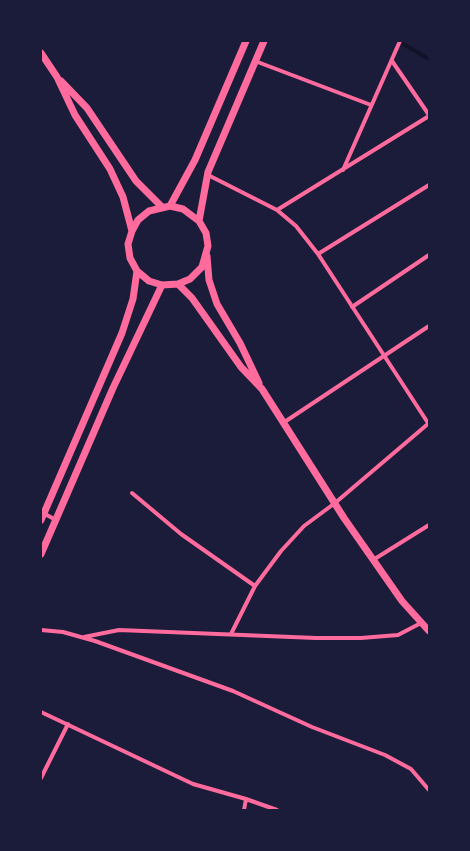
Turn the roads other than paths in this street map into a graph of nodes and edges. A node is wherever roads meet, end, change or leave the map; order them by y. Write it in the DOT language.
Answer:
graph roads {
  1 [pos="246,41"];
  2 [pos="264,41"];
  3 [pos="400,41"];
  4 [pos="41,54"];
  5 [pos="392,60"];
  6 [pos="255,62"];
  7 [pos="57,77"];
  8 [pos="371,105"];
  9 [pos="429,116"];
  10 [pos="343,170"];
  11 [pos="208,176"];
  12 [pos="429,185"];
  13 [pos="166,206"];
  14 [pos="277,210"];
  15 [pos="199,221"];
  16 [pos="132,231"];
  17 [pos="207,254"];
  18 [pos="318,254"];
  19 [pos="429,255"];
  20 [pos="137,271"];
  21 [pos="178,284"];
  22 [pos="162,285"];
  23 [pos="352,307"];
  24 [pos="429,326"];
  25 [pos="384,356"];
  26 [pos="262,389"];
  27 [pos="283,423"];
  28 [pos="428,423"];
  29 [pos="132,493"];
  30 [pos="335,503"];
  31 [pos="42,515"];
  32 [pos="56,520"];
  33 [pos="429,525"];
  34 [pos="41,554"];
  35 [pos="374,560"];
  36 [pos="255,586"];
  37 [pos="421,623"];
  38 [pos="41,630"];
  39 [pos="429,631"];
  40 [pos="231,634"];
  41 [pos="82,637"];
  42 [pos="41,712"];
  43 [pos="68,724"];
  44 [pos="41,778"];
  45 [pos="429,790"];
  46 [pos="246,799"];
  47 [pos="244,810"];
  48 [pos="276,810"];
  1 -- 13 [label="street"];
  2 -- 6 [label="street"];
  3 -- 5 [label="street"];
  4 -- 7 [label="street"];
  5 -- 8 [label="street"];
  5 -- 9 [label="street"];
  6 -- 8 [label="street"];
  6 -- 11 [label="street"];
  7 -- 13 [label="street"];
  7 -- 16 [label="street"];
  8 -- 10 [label="street"];
  9 -- 10 [label="street"];
  10 -- 14 [label="street"];
  11 -- 14 [label="street"];
  11 -- 15 [label="street"];
  12 -- 18 [label="street"];
  13 -- 15 [label="street"];
  13 -- 16 [label="street"];
  14 -- 18 [label="street"];
  15 -- 17 [label="street"];
  16 -- 20 [label="street"];
  17 -- 21 [label="street"];
  17 -- 26 [label="street"];
  18 -- 23 [label="street"];
  19 -- 23 [label="street"];
  20 -- 22 [label="street"];
  20 -- 31 [label="street"];
  21 -- 22 [label="street"];
  21 -- 26 [label="street"];
  22 -- 32 [label="street"];
  23 -- 25 [label="street"];
  24 -- 25 [label="street"];
  25 -- 27 [label="street"];
  25 -- 28 [label="street"];
  26 -- 27 [label="street"];
  27 -- 30 [label="street"];
  28 -- 30 [label="street"];
  29 -- 36 [label="street"];
  30 -- 35 [label="street"];
  30 -- 36 [label="street"];
  31 -- 32 [label="street"];
  32 -- 34 [label="street"];
  33 -- 35 [label="street"];
  35 -- 37 [label="street"];
  36 -- 40 [label="street"];
  37 -- 39 [label="street"];
  37 -- 40 [label="street"];
  38 -- 41 [label="street"];
  40 -- 41 [label="street"];
  41 -- 45 [label="street"];
  42 -- 43 [label="street"];
  43 -- 44 [label="street"];
  43 -- 46 [label="street"];
  46 -- 47 [label="street"];
  46 -- 48 [label="street"];
}
